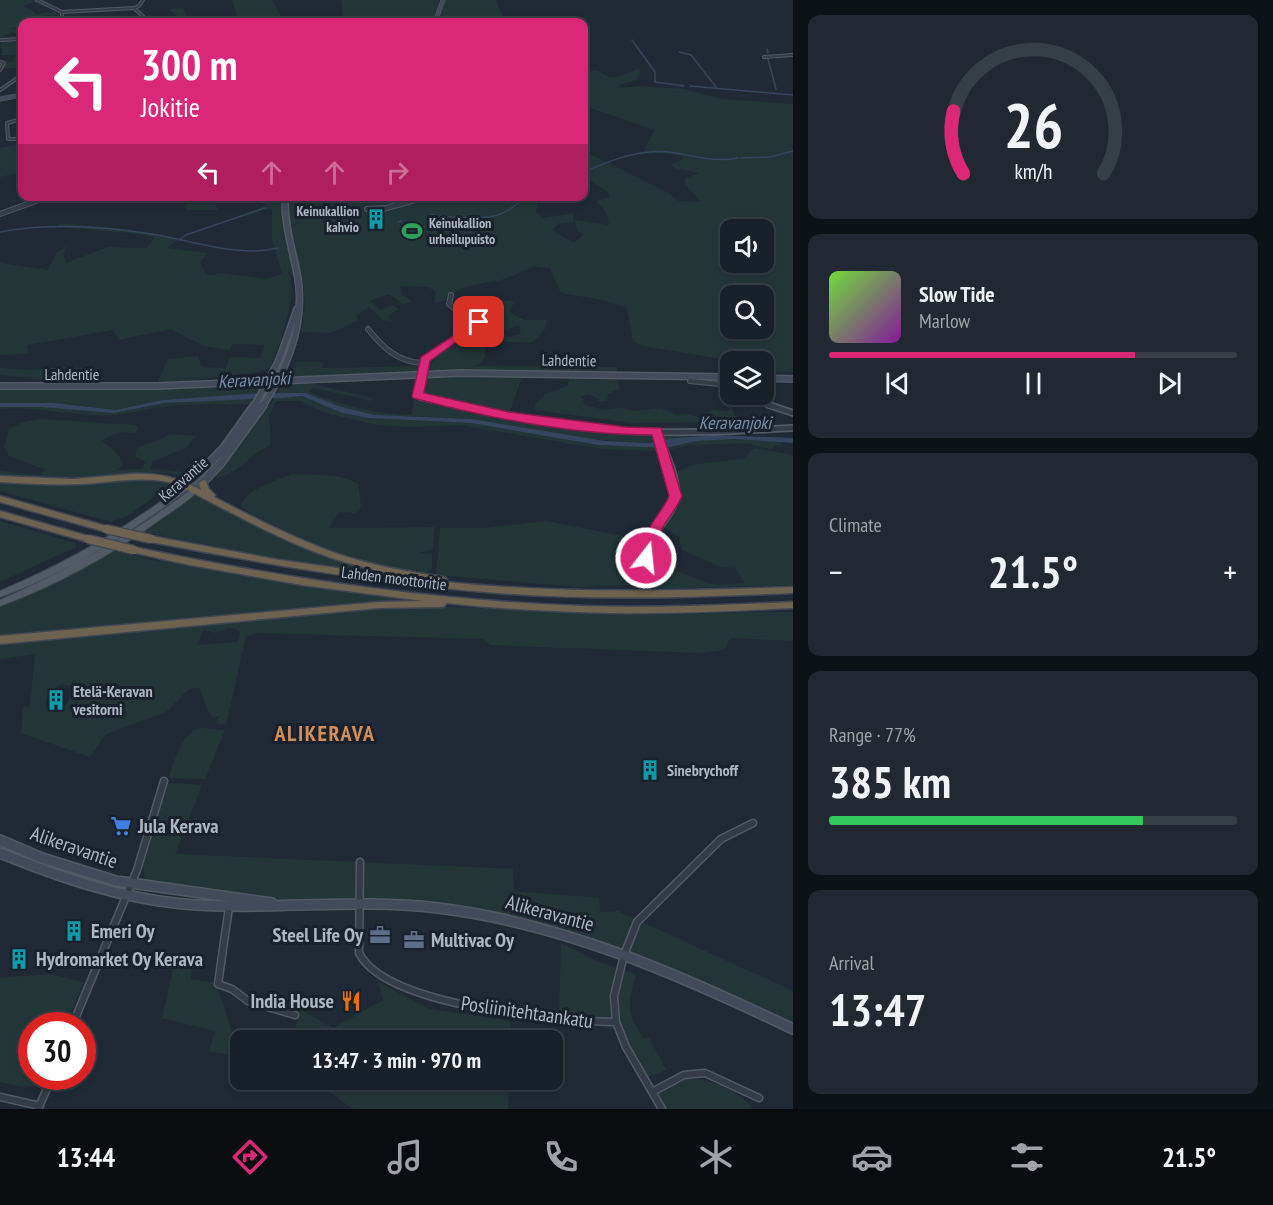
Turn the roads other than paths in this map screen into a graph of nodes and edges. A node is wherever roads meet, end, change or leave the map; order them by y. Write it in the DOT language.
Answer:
graph roads {
  1 [pos="37,0"];
  2 [pos="143,0"];
  3 [pos="443,0"];
  4 [pos="134,8"];
  5 [pos="62,12"];
  6 [pos="60,18"];
  7 [pos="145,18"];
  8 [pos="436,18"];
  9 [pos="18,39"];
  10 [pos="0,40"];
  11 [pos="793,55"];
  12 [pos="764,57"];
  13 [pos="2,62"];
  14 [pos="1,69"];
  15 [pos="18,78"];
  16 [pos="0,90"];
  17 [pos="18,96"];
  18 [pos="0,99"];
  19 [pos="18,120"];
  20 [pos="7,123"];
  21 [pos="0,124"];
  22 [pos="18,139"];
  23 [pos="36,201"];
  24 [pos="285,201"];
  25 [pos="418,201"];
  26 [pos="383,208"];
  27 [pos="0,214"];
  28 [pos="451,295"];
  29 [pos="368,329"];
  30 [pos="422,363"];
  31 [pos="421,374"];
  32 [pos="720,377"];
  33 [pos="774,378"];
  34 [pos="793,379"];
  35 [pos="690,381"];
  36 [pos="275,382"];
  37 [pos="720,384"];
  38 [pos="0,386"];
  39 [pos="768,405"];
  40 [pos="793,413"];
  41 [pos="793,428"];
  42 [pos="658,433"];
  43 [pos="0,479"];
  44 [pos="203,483"];
  45 [pos="186,486"];
  46 [pos="195,490"];
  47 [pos="0,499"];
  48 [pos="219,501"];
  49 [pos="0,514"];
  50 [pos="646,558"];
  51 [pos="482,589"];
  52 [pos="793,590"];
  53 [pos="0,594"];
  54 [pos="0,603"];
  55 [pos="514,605"];
  56 [pos="793,605"];
  57 [pos="0,640"];
  58 [pos="164,781"];
  59 [pos="753,823"];
  60 [pos="0,840"];
  61 [pos="0,853"];
  62 [pos="360,862"];
  63 [pos="130,885"];
  64 [pos="126,895"];
  65 [pos="229,902"];
  66 [pos="361,904"];
  67 [pos="624,955"];
  68 [pos="78,1012"];
  69 [pos="295,1015"];
  70 [pos="616,1022"];
  71 [pos="793,1029"];
  72 [pos="46,1090"];
  73 [pos="652,1092"];
  74 [pos="0,1097"];
  75 [pos="759,1098"];
  76 [pos="39,1107"];
  77 [pos="662,1109"];
  1 -- 5 [label="street"];
  2 -- 4 [label="street"];
  3 -- 8 [label="main road"];
  4 -- 5 [label="street"];
  4 -- 7 [label="street"];
  5 -- 6 [label="street"];
  9 -- 10 [label="street"];
  11 -- 12 [label="street"];
  13 -- 14 [label="street"];
  15 -- 16 [label="street"];
  17 -- 18 [label="main road"];
  19 -- 20 [label="street"];
  20 -- 21 [label="street"];
  20 -- 22 [label="street"];
  23 -- 27 [label="street"];
  24 -- 36 [label="main road, Keravantie"];
  25 -- 26 [label="street"];
  28 -- 30 [label="street"];
  29 -- 30 [label="street"];
  30 -- 31 [label="street"];
  31 -- 32 [label="main road, Lahdentie"];
  31 -- 36 [label="main road, Lahdentie"];
  31 -- 42 [label="street"];
  33 -- 34 [label="main road"];
  35 -- 37 [label="street"];
  36 -- 38 [label="main road, Lahdentie"];
  36 -- 44 [label="main road, Keravantie"];
  36 -- 45 [label="main road, Keravantie"];
  39 -- 40 [label="street"];
  41 -- 42 [label="street"];
  42 -- 50 [label="street"];
  43 -- 45 [label="highway"];
  44 -- 46 [label="main road, Keravantie"];
  44 -- 48 [label="highway"];
  45 -- 46 [label="highway"];
  45 -- 53 [label="main road, Keravantie"];
  46 -- 48 [label="highway"];
  46 -- 54 [label="main road, Keravantie"];
  47 -- 51 [label="highway, Lahden moottoritie, bridge"];
  48 -- 51 [label="highway"];
  49 -- 55 [label="highway, Lahden moottoritie, bridge"];
  51 -- 52 [label="highway, Lahden moottoritie"];
  55 -- 56 [label="highway, Lahden moottoritie"];
  55 -- 57 [label="highway"];
  58 -- 63 [label="street"];
  59 -- 67 [label="street"];
  60 -- 63 [label="main road, Alikeravantie"];
  61 -- 64 [label="main road, Alikeravantie"];
  62 -- 66 [label="street"];
  63 -- 64 [label="street"];
  63 -- 65 [label="main road, Alikeravantie"];
  64 -- 65 [label="main road, Alikeravantie"];
  64 -- 68 [label="street"];
  65 -- 66 [label="main road, Alikeravantie"];
  65 -- 69 [label="street"];
  66 -- 67 [label="main road, Alikeravantie"];
  66 -- 70 [label="street, Posliinitehtaankatu"];
  67 -- 70 [label="street"];
  67 -- 71 [label="main road, Alikeravantie"];
  70 -- 73 [label="street"];
  72 -- 76 [label="street"];
  73 -- 75 [label="street"];
  73 -- 77 [label="street"];
  74 -- 76 [label="street"];
}
